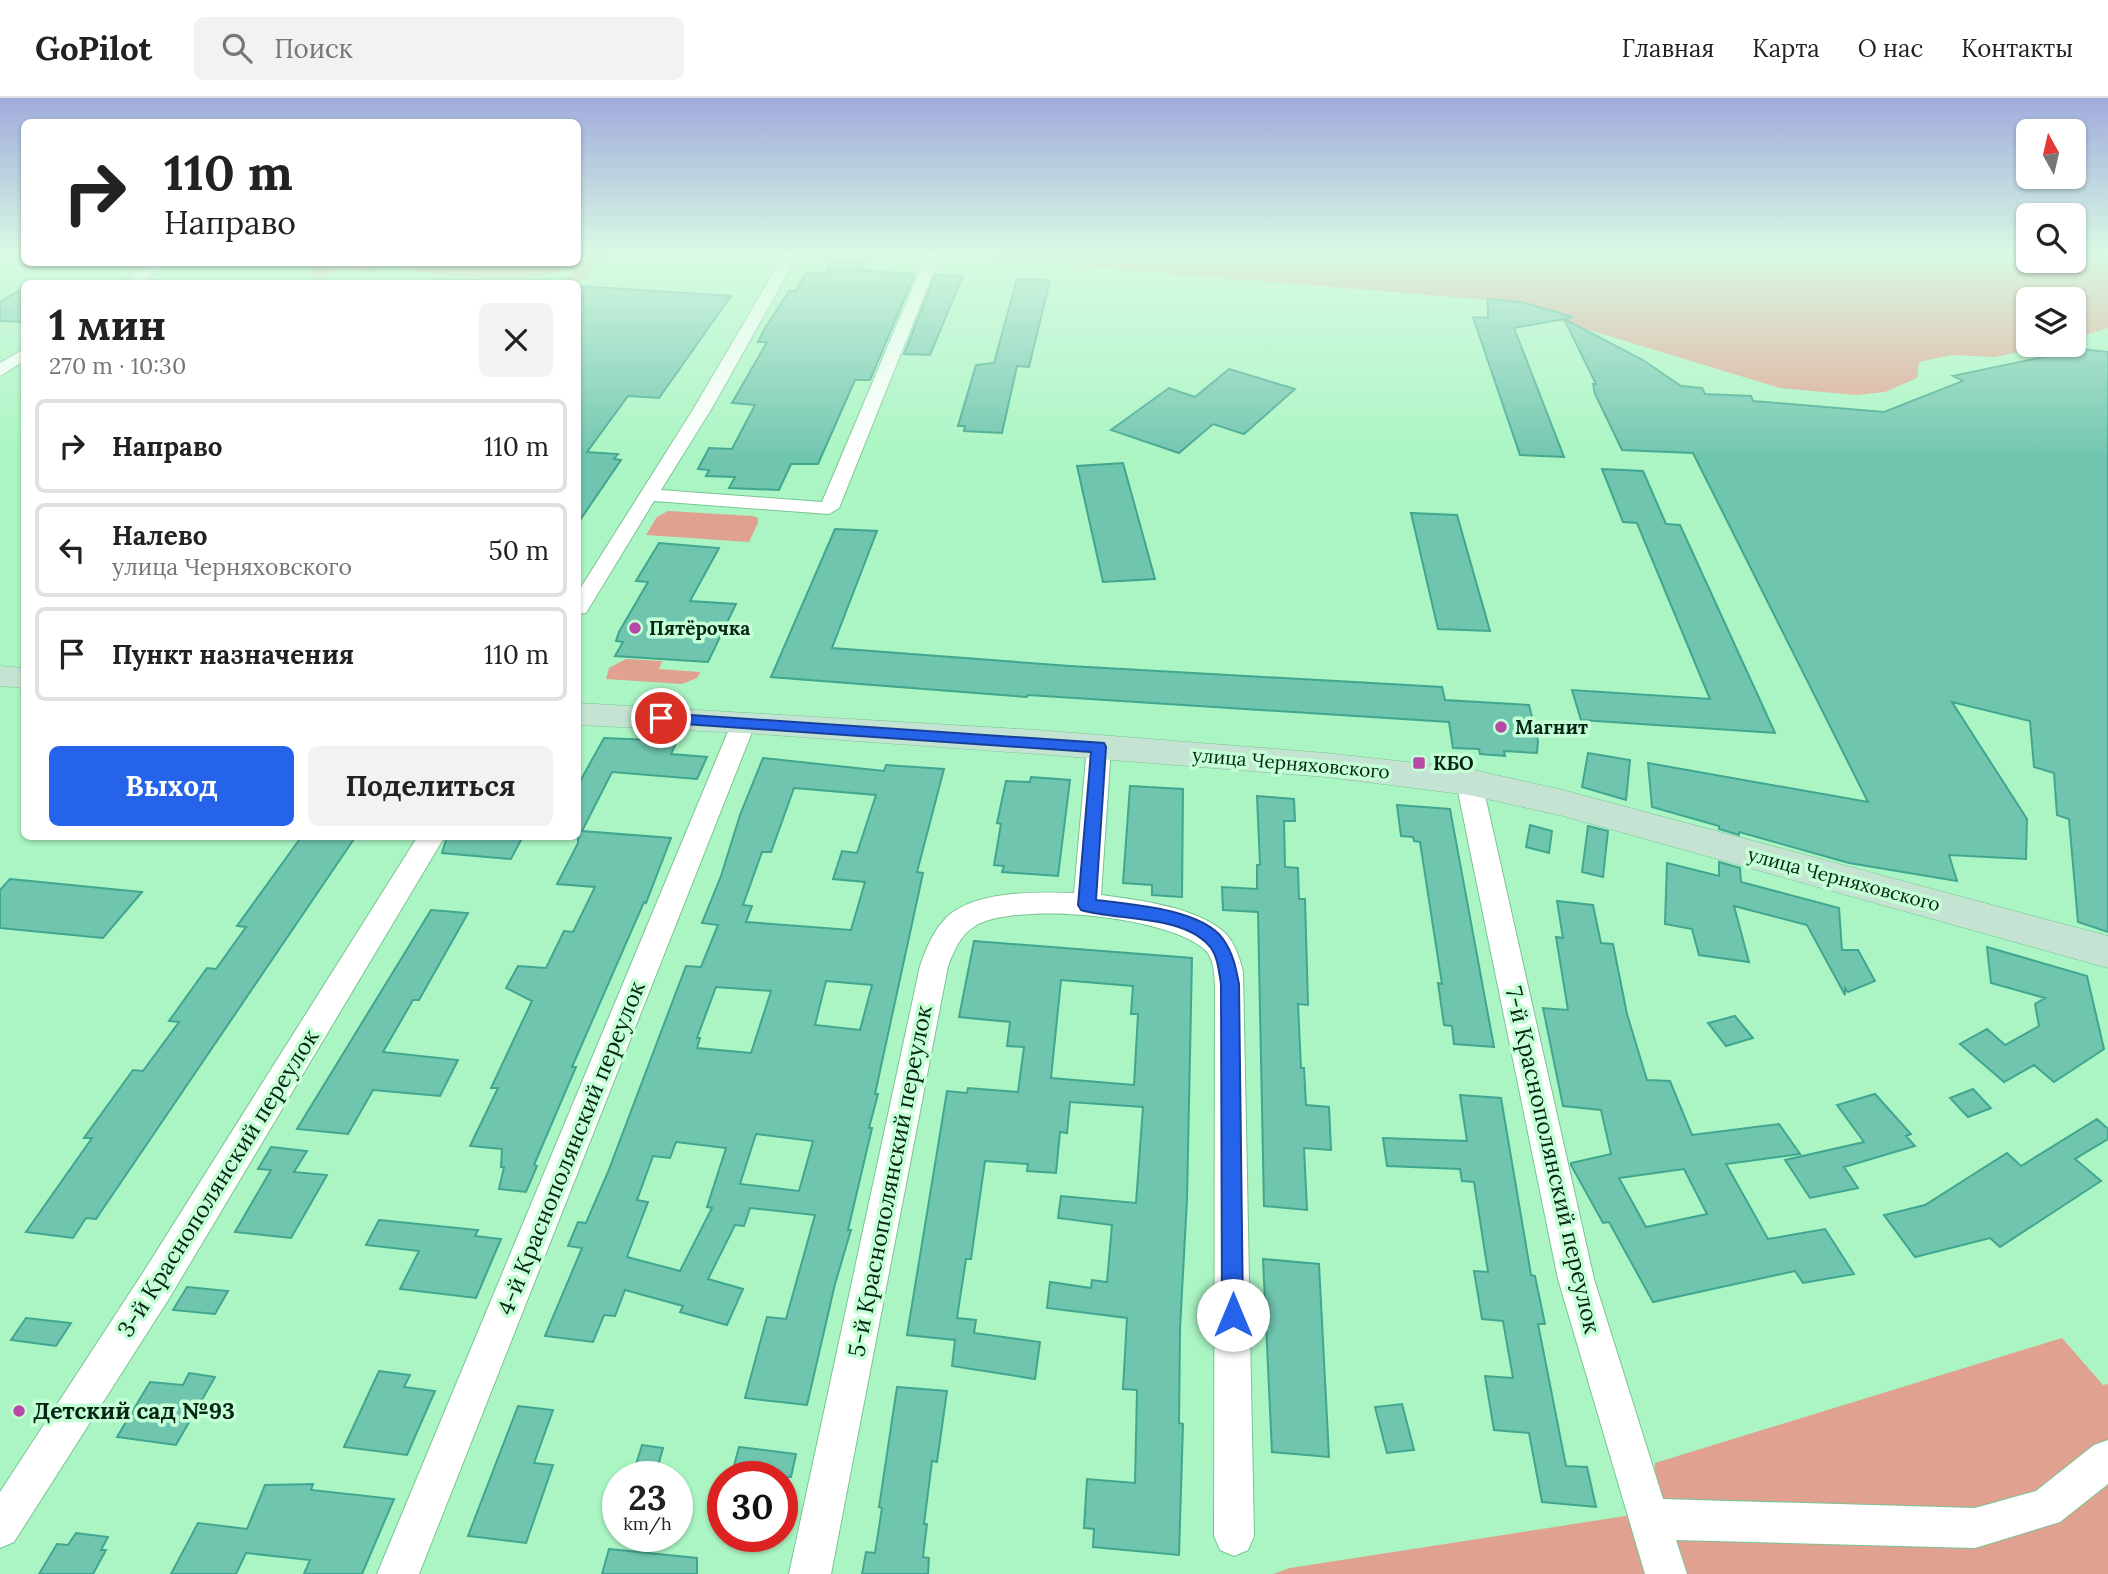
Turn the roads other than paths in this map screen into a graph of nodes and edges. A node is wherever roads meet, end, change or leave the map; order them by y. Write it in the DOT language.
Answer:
graph roads {
  1 [pos="752,322"];
  2 [pos="906,322"];
  3 [pos="21,356"];
  4 [pos="0,370"];
  5 [pos="648,495"];
  6 [pos="581,603"];
  7 [pos="0,676"];
  8 [pos="21,678"];
  9 [pos="581,714"];
  10 [pos="744,722"];
  11 [pos="1099,747"];
  12 [pos="1469,782"];
  13 [pos="430,840"];
  14 [pos="1087,905"];
  15 [pos="2108,952"];
  16 [pos="2108,1459"];
  17 [pos="1648,1519"];
  18 [pos="0,1528"];
  19 [pos="1234,1536"];
  20 [pos="398,1574"];
  21 [pos="810,1574"];
  22 [pos="1666,1574"];
  1 -- 5 [label="street"];
  2 -- 5 [label="street"];
  3 -- 4 [label="street"];
  5 -- 6 [label="street"];
  7 -- 8 [label="main road"];
  9 -- 10 [label="main road, улица Черняховского"];
  10 -- 11 [label="main road, улица Черняховского"];
  10 -- 20 [label="street, 4-й Краснополянский переулок"];
  11 -- 12 [label="main road, улица Черняховского"];
  11 -- 14 [label="street"];
  12 -- 15 [label="main road, улица Черняховского"];
  12 -- 17 [label="street, 7-й Краснополянский переулок"];
  13 -- 18 [label="street, 3-й Краснополянский переулок"];
  14 -- 19 [label="street"];
  14 -- 21 [label="street, 5-й Краснополянский переулок"];
  16 -- 17 [label="street"];
  17 -- 22 [label="street, 7-й Краснополянский переулок"];
}
